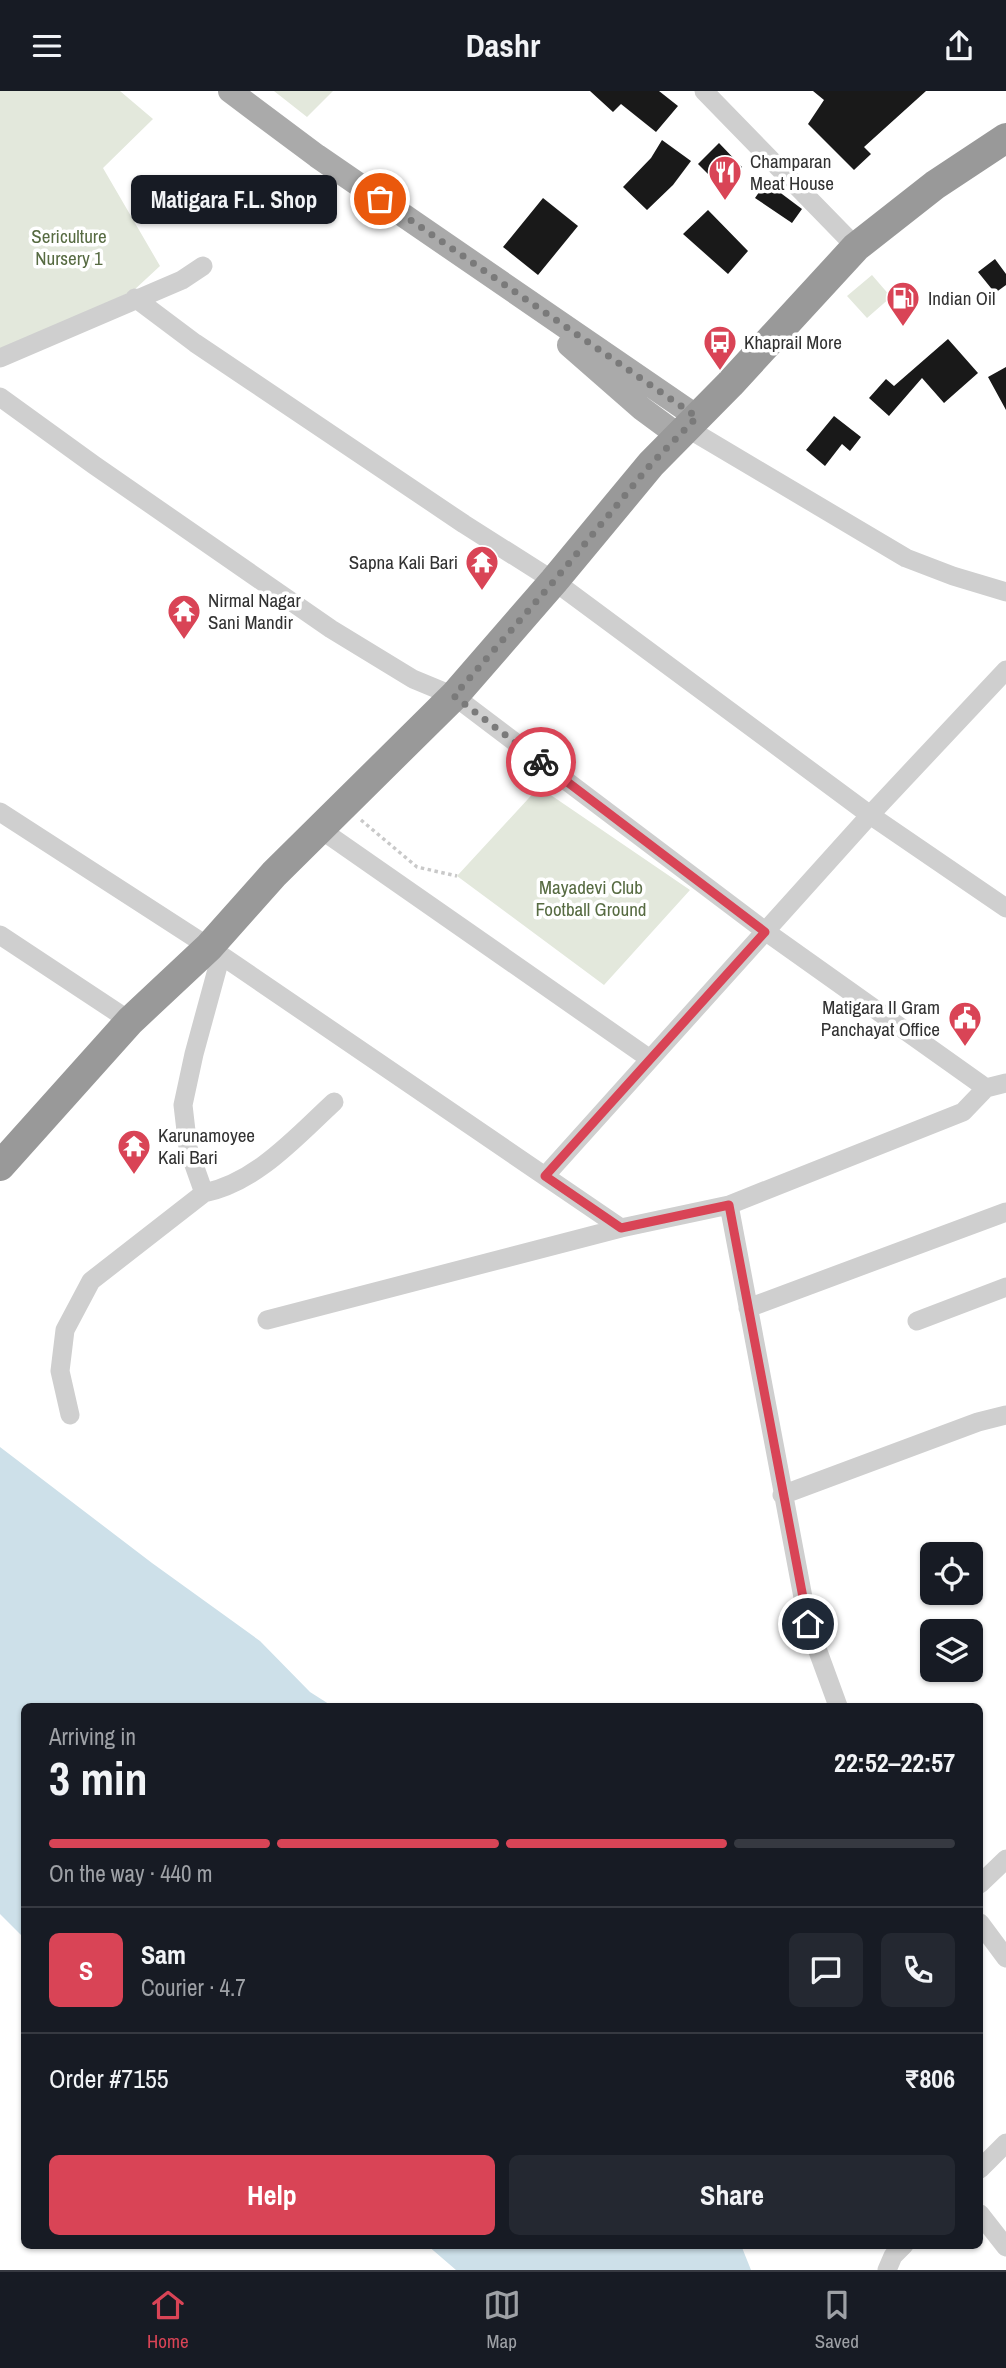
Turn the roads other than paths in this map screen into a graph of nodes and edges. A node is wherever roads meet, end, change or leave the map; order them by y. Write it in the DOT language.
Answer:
graph roads {
  1 [pos="230,91"];
  2 [pos="704,91"];
  3 [pos="1006,138"];
  4 [pos="1006,161"];
  5 [pos="856,247"];
  6 [pos="203,266"];
  7 [pos="486,271"];
  8 [pos="135,298"];
  9 [pos="804,305"];
  10 [pos="0,358"];
  11 [pos="0,397"];
  12 [pos="641,408"];
  13 [pos="688,427"];
  14 [pos="651,464"];
  15 [pos="554,581"];
  16 [pos="1006,592"];
  17 [pos="1006,670"];
  18 [pos="454,696"];
  19 [pos="0,811"];
  20 [pos="870,815"];
  21 [pos="320,829"];
  22 [pos="1006,908"];
  23 [pos="765,932"];
  24 [pos="0,935"];
  25 [pos="215,951"];
  26 [pos="130,1021"];
  27 [pos="650,1059"];
  28 [pos="1006,1083"];
  29 [pos="986,1088"];
  30 [pos="334,1102"];
  31 [pos="0,1166"];
  32 [pos="545,1176"];
  33 [pos="204,1193"];
  34 [pos="729,1205"];
  35 [pos="1006,1212"];
  36 [pos="621,1228"];
  37 [pos="1006,1287"];
  38 [pos="748,1308"];
  39 [pos="267,1321"];
  40 [pos="917,1321"];
  41 [pos="70,1415"];
  42 [pos="1006,1415"];
  43 [pos="782,1495"];
  44 [pos="837,1703"];
  45 [pos="1006,1859"];
  46 [pos="983,1881"];
  47 [pos="983,1927"];
  48 [pos="1006,1958"];
  49 [pos="1006,2143"];
  50 [pos="983,2166"];
  51 [pos="983,2218"];
  52 [pos="1006,2247"];
  1 -- 7 [label="main road"];
  2 -- 5 [label="street"];
  3 -- 5 [label="highway"];
  4 -- 9 [label="highway"];
  5 -- 9 [label="highway"];
  6 -- 8 [label="street"];
  7 -- 12 [label="main road"];
  7 -- 13 [label="main road"];
  8 -- 10 [label="street"];
  8 -- 15 [label="street"];
  9 -- 13 [label="highway"];
  11 -- 18 [label="street"];
  12 -- 13 [label="main road"];
  12 -- 14 [label="main road"];
  13 -- 14 [label="highway"];
  13 -- 16 [label="street"];
  14 -- 15 [label="highway"];
  15 -- 18 [label="highway"];
  15 -- 20 [label="street"];
  17 -- 20 [label="street"];
  18 -- 21 [label="highway"];
  18 -- 23 [label="street"];
  19 -- 25 [label="street"];
  20 -- 22 [label="street"];
  20 -- 23 [label="street"];
  21 -- 25 [label="highway"];
  21 -- 27 [label="street"];
  23 -- 27 [label="street"];
  23 -- 29 [label="street"];
  24 -- 26 [label="street"];
  25 -- 26 [label="highway"];
  25 -- 32 [label="street"];
  25 -- 33 [label="street"];
  26 -- 31 [label="highway"];
  27 -- 32 [label="street"];
  28 -- 29 [label="street"];
  29 -- 34 [label="street"];
  30 -- 33 [label="street"];
  32 -- 36 [label="street"];
  33 -- 41 [label="street"];
  34 -- 36 [label="street"];
  34 -- 38 [label="street"];
  35 -- 38 [label="street"];
  36 -- 39 [label="street"];
  37 -- 40 [label="street"];
  38 -- 43 [label="street"];
  42 -- 43 [label="street"];
  43 -- 44 [label="street"];
  45 -- 46 [label="street"];
  47 -- 48 [label="street"];
  49 -- 50 [label="street"];
  51 -- 52 [label="street"];
}
